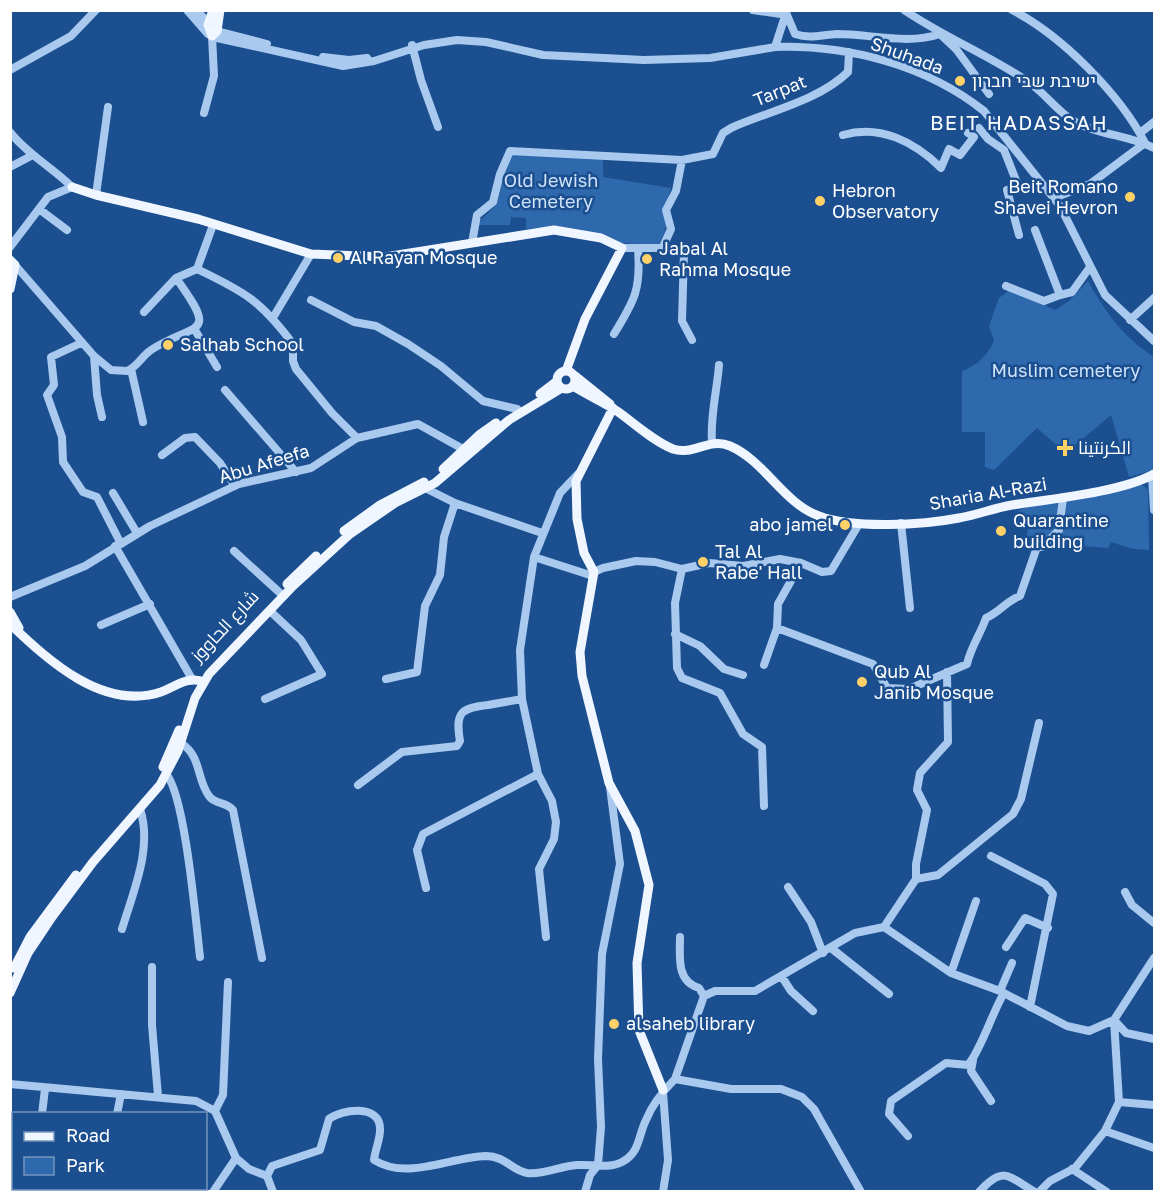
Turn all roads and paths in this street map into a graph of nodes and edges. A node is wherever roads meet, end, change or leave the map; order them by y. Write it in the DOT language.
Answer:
graph roads {
  1 [pos="96,10"];
  2 [pos="187,10"];
  3 [pos="196,10"];
  4 [pos="213,10"];
  5 [pos="219,10"];
  6 [pos="753,10"];
  7 [pos="904,10"];
  8 [pos="1012,10"];
  9 [pos="787,13"];
  10 [pos="212,30"];
  11 [pos="940,34"];
  12 [pos="412,46"];
  13 [pos="775,46"];
  14 [pos="849,52"];
  15 [pos="10,70"];
  16 [pos="989,94"];
  17 [pos="108,107"];
  18 [pos="204,113"];
  19 [pos="1155,122"];
  20 [pos="438,127"];
  21 [pos="979,128"];
  22 [pos="10,132"];
  23 [pos="968,133"];
  24 [pos="1140,133"];
  25 [pos="843,135"];
  26 [pos="1145,143"];
  27 [pos="1155,148"];
  28 [pos="31,156"];
  29 [pos="682,160"];
  30 [pos="10,167"];
  31 [pos="72,187"];
  32 [pos="96,195"];
  33 [pos="1054,198"];
  34 [pos="39,209"];
  35 [pos="213,225"];
  36 [pos="67,230"];
  37 [pos="1035,230"];
  38 [pos="1019,235"];
  39 [pos="472,243"];
  40 [pos="10,247"];
  41 [pos="622,248"];
  42 [pos="638,249"];
  43 [pos="663,249"];
  44 [pos="311,254"];
  45 [pos="13,263"];
  46 [pos="1090,267"];
  47 [pos="197,269"];
  48 [pos="176,278"];
  49 [pos="1006,286"];
  50 [pos="10,290"];
  51 [pos="1060,296"];
  52 [pos="1155,298"];
  53 [pos="311,300"];
  54 [pos="144,312"];
  55 [pos="274,316"];
  56 [pos="1130,320"];
  57 [pos="195,330"];
  58 [pos="614,333"];
  59 [pos="692,340"];
  60 [pos="1155,340"];
  61 [pos="81,343"];
  62 [pos="94,356"];
  63 [pos="719,365"];
  64 [pos="217,367"];
  65 [pos="131,369"];
  66 [pos="570,373"];
  67 [pos="559,384"];
  68 [pos="573,386"];
  69 [pos="225,390"];
  70 [pos="613,408"];
  71 [pos="517,409"];
  72 [pos="102,417"];
  73 [pos="143,422"];
  74 [pos="357,438"];
  75 [pos="712,442"];
  76 [pos="463,449"];
  77 [pos="162,455"];
  78 [pos="296,472"];
  79 [pos="579,473"];
  80 [pos="1153,475"];
  81 [pos="235,486"];
  82 [pos="425,488"];
  83 [pos="113,493"];
  84 [pos="1064,498"];
  85 [pos="454,504"];
  86 [pos="1155,510"];
  87 [pos="901,523"];
  88 [pos="859,524"];
  89 [pos="138,533"];
  90 [pos="542,533"];
  91 [pos="117,544"];
  92 [pos="234,551"];
  93 [pos="534,557"];
  94 [pos="801,563"];
  95 [pos="682,569"];
  96 [pos="594,574"];
  97 [pos="279,592"];
  98 [pos="10,597"];
  99 [pos="150,604"];
  100 [pos="910,608"];
  101 [pos="270,611"];
  102 [pos="10,612"];
  103 [pos="10,624"];
  104 [pos="101,626"];
  105 [pos="777,628"];
  106 [pos="675,634"];
  107 [pos="25,638"];
  108 [pos="764,665"];
  109 [pos="947,672"];
  110 [pos="743,675"];
  111 [pos="198,680"];
  112 [pos="386,680"];
  113 [pos="265,699"];
  114 [pos="522,699"];
  115 [pos="1039,723"];
  116 [pos="180,742"];
  117 [pos="166,774"];
  118 [pos="538,774"];
  119 [pos="609,783"];
  120 [pos="358,784"];
  121 [pos="764,806"];
  122 [pos="140,809"];
  123 [pos="991,856"];
  124 [pos="916,879"];
  125 [pos="788,887"];
  126 [pos="426,888"];
  127 [pos="1125,892"];
  128 [pos="976,901"];
  129 [pos="1155,923"];
  130 [pos="884,927"];
  131 [pos="1048,928"];
  132 [pos="122,929"];
  133 [pos="546,937"];
  134 [pos="680,937"];
  135 [pos="1006,947"];
  136 [pos="831,948"];
  137 [pos="823,953"];
  138 [pos="200,957"];
  139 [pos="262,958"];
  140 [pos="1155,958"];
  141 [pos="1012,963"];
  142 [pos="152,967"];
  143 [pos="951,973"];
  144 [pos="10,976"];
  145 [pos="782,977"];
  146 [pos="228,982"];
  147 [pos="1002,992"];
  148 [pos="10,993"];
  149 [pos="889,994"];
  150 [pos="704,996"];
  151 [pos="1030,1007"];
  152 [pos="813,1011"];
  153 [pos="1114,1020"];
  154 [pos="1155,1039"];
  155 [pos="974,1058"];
  156 [pos="675,1079"];
  157 [pos="10,1084"];
  158 [pos="45,1089"];
  159 [pos="663,1090"];
  160 [pos="121,1094"];
  161 [pos="158,1096"];
  162 [pos="991,1101"];
  163 [pos="1119,1102"];
  164 [pos="1155,1105"];
  165 [pos="215,1111"];
  166 [pos="42,1112"];
  167 [pos="117,1112"];
  168 [pos="1105,1131"];
  169 [pos="908,1136"];
  170 [pos="1155,1148"];
  171 [pos="236,1158"];
  172 [pos="598,1165"];
  173 [pos="1072,1169"];
  174 [pos="267,1176"];
  175 [pos="213,1191"];
  176 [pos="273,1191"];
  177 [pos="585,1191"];
  178 [pos="663,1191"];
  179 [pos="861,1191"];
  180 [pos="979,1191"];
  181 [pos="1037,1191"];
  182 [pos="1107,1191"];
  1 -- 15 [label="street"];
  2 -- 10 [label="street"];
  3 -- 10 [label="street"];
  4 -- 10 [label="main road"];
  5 -- 10 [label="main road"];
  6 -- 9 [label="street"];
  7 -- 11 [label="street"];
  8 -- 24 [label="street"];
  9 -- 11 [label="street"];
  9 -- 13 [label="street"];
  10 -- 12 [label="street, Shuhada"];
  10 -- 18 [label="street"];
  11 -- 16 [label="street"];
  11 -- 26 [label="street"];
  12 -- 13 [label="street, Shuhada"];
  12 -- 20 [label="street"];
  13 -- 14 [label="street, Shuhada"];
  14 -- 29 [label="street, Tarpat"];
  14 -- 33 [label="street, Shuhada"];
  17 -- 32 [label="street"];
  19 -- 24 [label="street"];
  21 -- 38 [label="street"];
  22 -- 28 [label="street"];
  23 -- 25 [label="street"];
  24 -- 26 [label="street"];
  26 -- 27 [label="street"];
  26 -- 33 [label="street"];
  28 -- 30 [label="street"];
  28 -- 31 [label="street"];
  29 -- 39 [label="street"];
  29 -- 43 [label="street"];
  31 -- 32 [label="main road"];
  31 -- 34 [label="street"];
  32 -- 35 [label="main road"];
  33 -- 46 [label="street, Shuhada"];
  34 -- 36 [label="street"];
  34 -- 40 [label="street"];
  35 -- 44 [label="main road"];
  35 -- 47 [label="street"];
  37 -- 51 [label="street"];
  39 -- 41 [label="main road"];
  39 -- 44 [label="main road"];
  41 -- 42 [label="street"];
  41 -- 66 [label="main road"];
  42 -- 43 [label="street"];
  42 -- 58 [label="street"];
  43 -- 59 [label="street"];
  44 -- 55 [label="street"];
  45 -- 50 [label="main road"];
  45 -- 61 [label="street"];
  46 -- 51 [label="street"];
  46 -- 56 [label="street, Shuhada"];
  47 -- 48 [label="street"];
  47 -- 55 [label="street"];
  48 -- 54 [label="street"];
  48 -- 57 [label="street"];
  49 -- 51 [label="street"];
  52 -- 56 [label="street"];
  53 -- 71 [label="street"];
  55 -- 74 [label="street"];
  56 -- 60 [label="street, Shuhada"];
  57 -- 64 [label="street"];
  57 -- 65 [label="street"];
  61 -- 62 [label="street"];
  61 -- 91 [label="street"];
  62 -- 65 [label="street"];
  62 -- 72 [label="street"];
  63 -- 75 [label="street"];
  65 -- 73 [label="street"];
  66 -- 67 [label="main road"];
  66 -- 68 [label="main road"];
  66 -- 70 [label="main road"];
  67 -- 68 [label="main road"];
  67 -- 71 [label="main road, شارع الحاووز"];
  67 -- 82 [label="main road"];
  68 -- 70 [label="main road"];
  69 -- 78 [label="street"];
  70 -- 75 [label="main road"];
  70 -- 79 [label="main road"];
  71 -- 76 [label="main road, شارع الحاووز"];
  74 -- 76 [label="street, Abu Afeefa"];
  74 -- 78 [label="street, Abu Afeefa"];
  75 -- 88 [label="main road, Sharia Al-Razi"];
  76 -- 97 [label="main road, شارع الحاووز"];
  77 -- 81 [label="street"];
  78 -- 81 [label="street, Abu Afeefa"];
  79 -- 90 [label="street"];
  79 -- 96 [label="main road"];
  80 -- 84 [label="main road, Sharia Al-Razi"];
  80 -- 86 [label="street"];
  81 -- 89 [label="street, Abu Afeefa"];
  82 -- 85 [label="street"];
  82 -- 101 [label="main road"];
  83 -- 89 [label="street"];
  84 -- 87 [label="main road, Sharia Al-Razi"];
  84 -- 109 [label="street"];
  85 -- 90 [label="street"];
  85 -- 112 [label="street"];
  87 -- 88 [label="main road, Sharia Al-Razi"];
  87 -- 100 [label="street"];
  88 -- 94 [label="street"];
  89 -- 91 [label="street, Abu Afeefa"];
  90 -- 93 [label="street"];
  91 -- 98 [label="street, Abu Afeefa"];
  91 -- 99 [label="street"];
  92 -- 97 [label="street"];
  93 -- 96 [label="street"];
  93 -- 114 [label="street"];
  94 -- 95 [label="street"];
  94 -- 105 [label="street"];
  95 -- 96 [label="street"];
  95 -- 106 [label="street"];
  96 -- 119 [label="main road"];
  97 -- 111 [label="main road, شارع الحاووز"];
  99 -- 104 [label="street"];
  99 -- 111 [label="street"];
  101 -- 111 [label="main road"];
  101 -- 113 [label="street"];
  102 -- 107 [label="main road"];
  103 -- 107 [label="main road"];
  105 -- 108 [label="street"];
  105 -- 109 [label="street"];
  106 -- 110 [label="street"];
  106 -- 121 [label="street"];
  107 -- 111 [label="main road"];
  109 -- 124 [label="street"];
  111 -- 116 [label="main road"];
  111 -- 144 [label="main road, شارع الحاووز"];
  114 -- 118 [label="street"];
  114 -- 120 [label="street"];
  115 -- 124 [label="street"];
  116 -- 117 [label="main road"];
  116 -- 139 [label="street"];
  117 -- 122 [label="main road"];
  117 -- 138 [label="street"];
  118 -- 126 [label="street"];
  118 -- 133 [label="street"];
  119 -- 159 [label="main road"];
  119 -- 172 [label="street"];
  122 -- 132 [label="street"];
  122 -- 148 [label="main road"];
  123 -- 131 [label="street"];
  124 -- 130 [label="street"];
  125 -- 137 [label="street"];
  127 -- 129 [label="street"];
  128 -- 143 [label="street"];
  130 -- 136 [label="street"];
  130 -- 143 [label="street"];
  131 -- 135 [label="street"];
  131 -- 151 [label="street"];
  134 -- 150 [label="street"];
  136 -- 137 [label="street"];
  136 -- 149 [label="street"];
  137 -- 145 [label="street"];
  140 -- 153 [label="street"];
  141 -- 147 [label="street"];
  142 -- 161 [label="street"];
  143 -- 147 [label="street"];
  145 -- 150 [label="street"];
  145 -- 152 [label="street"];
  146 -- 165 [label="street"];
  147 -- 151 [label="street"];
  147 -- 155 [label="street"];
  150 -- 156 [label="street"];
  151 -- 153 [label="street"];
  153 -- 154 [label="street"];
  153 -- 163 [label="street"];
  155 -- 162 [label="street"];
  155 -- 169 [label="street"];
  156 -- 159 [label="street"];
  156 -- 179 [label="street"];
  157 -- 158 [label="street"];
  158 -- 160 [label="street"];
  158 -- 166 [label="street"];
  159 -- 172 [label="street"];
  159 -- 178 [label="street"];
  160 -- 161 [label="street"];
  160 -- 167 [label="street"];
  161 -- 165 [label="street"];
  163 -- 164 [label="street"];
  163 -- 168 [label="street"];
  165 -- 171 [label="street"];
  168 -- 170 [label="street"];
  168 -- 173 [label="street"];
  171 -- 174 [label="street"];
  171 -- 175 [label="street"];
  172 -- 174 [label="street"];
  172 -- 177 [label="street"];
  173 -- 181 [label="street"];
  173 -- 182 [label="street"];
  174 -- 176 [label="street"];
  180 -- 181 [label="street"];
}
